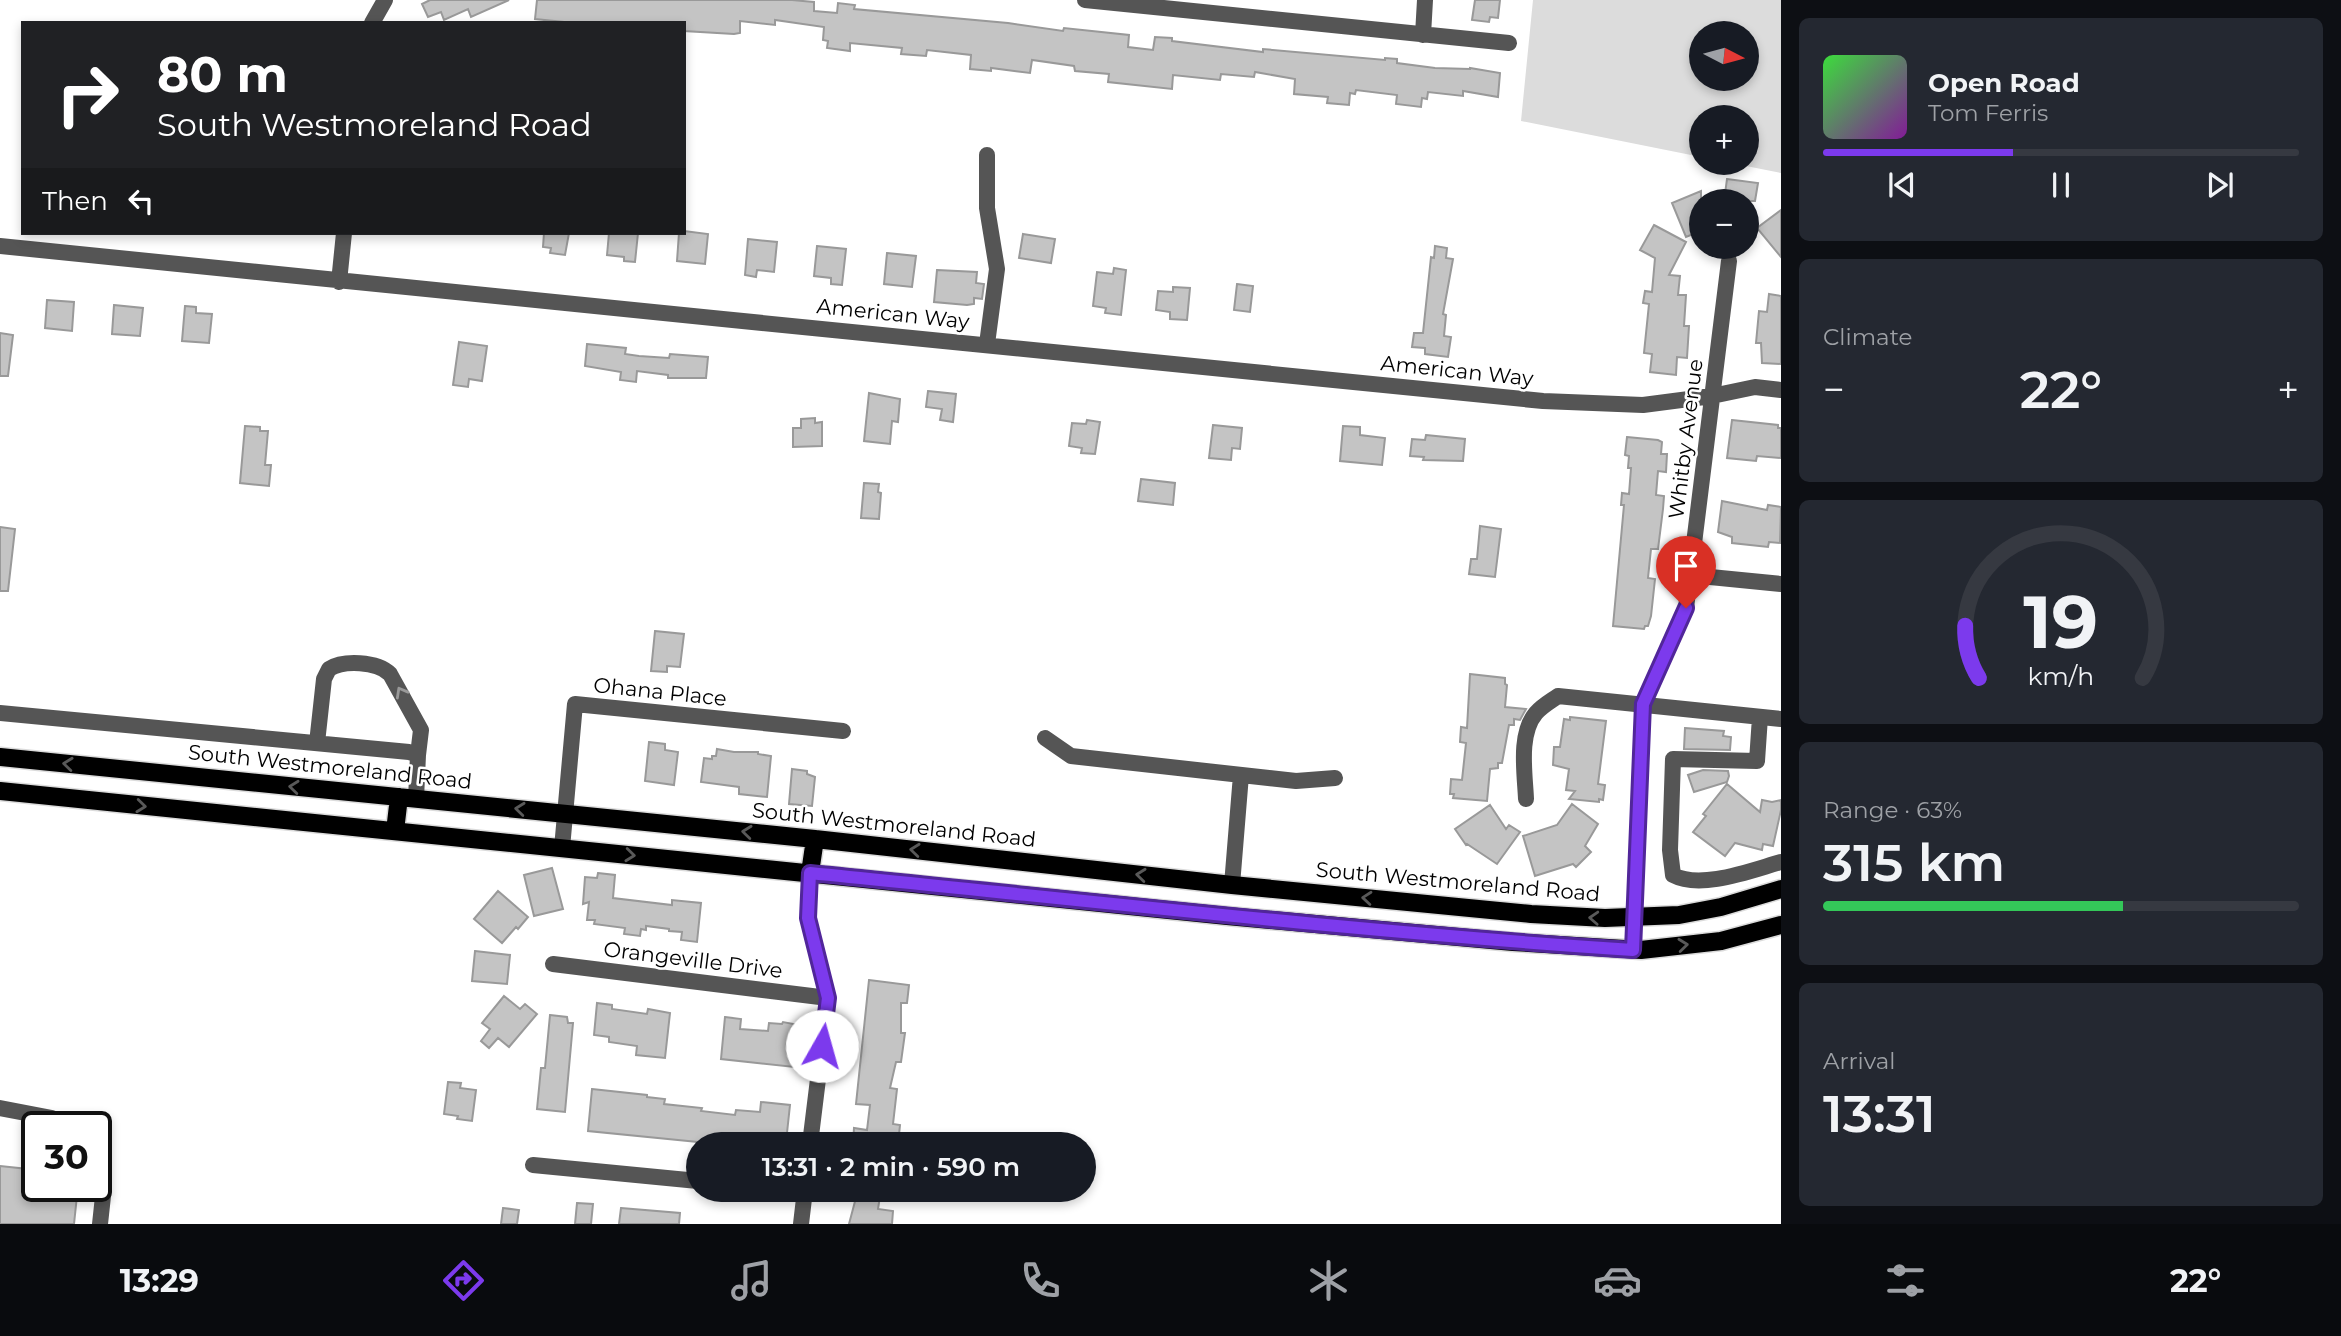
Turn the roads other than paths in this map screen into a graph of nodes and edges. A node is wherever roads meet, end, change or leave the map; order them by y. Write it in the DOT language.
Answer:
graph roads {
  1 [pos="385,0"];
  2 [pos="1085,0"];
  3 [pos="1425,0"];
  4 [pos="373,21"];
  5 [pos="1423,34"];
  6 [pos="1509,43"];
  7 [pos="987,155"];
  8 [pos="344,235"];
  9 [pos="0,246"];
  10 [pos="1729,261"];
  11 [pos="339,282"];
  12 [pos="987,344"];
  13 [pos="1781,390"];
  14 [pos="1712,396"];
  15 [pos="1690,575"];
  16 [pos="1781,584"];
  17 [pos="1643,704"];
  18 [pos="0,713"];
  19 [pos="1760,717"];
  20 [pos="1781,719"];
  21 [pos="843,731"];
  22 [pos="1045,738"];
  23 [pos="317,743"];
  24 [pos="418,755"];
  25 [pos="0,757"];
  26 [pos="1241,775"];
  27 [pos="1335,778"];
  28 [pos="0,791"];
  29 [pos="407,798"];
  30 [pos="1525,799"];
  31 [pos="565,814"];
  32 [pos="395,831"];
  33 [pos="815,839"];
  34 [pos="562,848"];
  35 [pos="1781,862"];
  36 [pos="810,873"];
  37 [pos="1231,885"];
  38 [pos="1781,889"];
  39 [pos="1227,916"];
  40 [pos="1636,917"];
  41 [pos="1781,925"];
  42 [pos="1633,950"];
  43 [pos="553,964"];
  44 [pos="828,998"];
  45 [pos="0,1108"];
  46 [pos="21,1112"];
  47 [pos="811,1132"];
  48 [pos="533,1165"];
  49 [pos="686,1180"];
  50 [pos="102,1202"];
  51 [pos="803,1202"];
  52 [pos="100,1224"];
  53 [pos="801,1224"];
  1 -- 4 [label="street"];
  2 -- 5 [label="street"];
  3 -- 5 [label="street"];
  5 -- 6 [label="street"];
  7 -- 12 [label="street"];
  8 -- 11 [label="street"];
  9 -- 11 [label="street, American Way"];
  10 -- 14 [label="street, Whitby Avenue"];
  11 -- 12 [label="street, American Way"];
  12 -- 14 [label="street, American Way"];
  13 -- 14 [label="street, American Way"];
  14 -- 15 [label="street, Whitby Avenue"];
  15 -- 16 [label="street"];
  15 -- 17 [label="street, Whitby Avenue"];
  17 -- 19 [label="street"];
  17 -- 30 [label="street"];
  17 -- 40 [label="street, Whitby Avenue"];
  18 -- 23 [label="street"];
  19 -- 20 [label="street"];
  19 -- 35 [label="street"];
  21 -- 31 [label="street, Ohana Place"];
  22 -- 26 [label="street"];
  23 -- 24 [label="street"];
  24 -- 23 [label="street, one-way"];
  24 -- 29 [label="street"];
  29 -- 25 [label="main road, South Westmoreland Road, one-way"];
  26 -- 27 [label="street"];
  26 -- 37 [label="street"];
  28 -- 32 [label="main road, one-way"];
  31 -- 29 [label="main road, South Westmoreland Road, one-way"];
  29 -- 32 [label="main road"];
  33 -- 31 [label="main road, South Westmoreland Road, one-way"];
  31 -- 34 [label="street, Ohana Place"];
  32 -- 34 [label="main road"];
  33 -- 36 [label="main road"];
  37 -- 33 [label="main road, South Westmoreland Road, one-way"];
  34 -- 36 [label="main road, one-way"];
  36 -- 39 [label="main road"];
  36 -- 44 [label="street"];
  37 -- 39 [label="main road"];
  40 -- 37 [label="main road, South Westmoreland Road, one-way"];
  38 -- 40 [label="main road, South Westmoreland Road"];
  39 -- 42 [label="main road"];
  40 -- 42 [label="street, Whitby Avenue"];
  42 -- 41 [label="main road, one-way"];
  43 -- 44 [label="street, Orangeville Drive"];
  44 -- 47 [label="street"];
  45 -- 46 [label="street"];
  48 -- 49 [label="street"];
  50 -- 52 [label="street"];
  51 -- 53 [label="street"];
}
